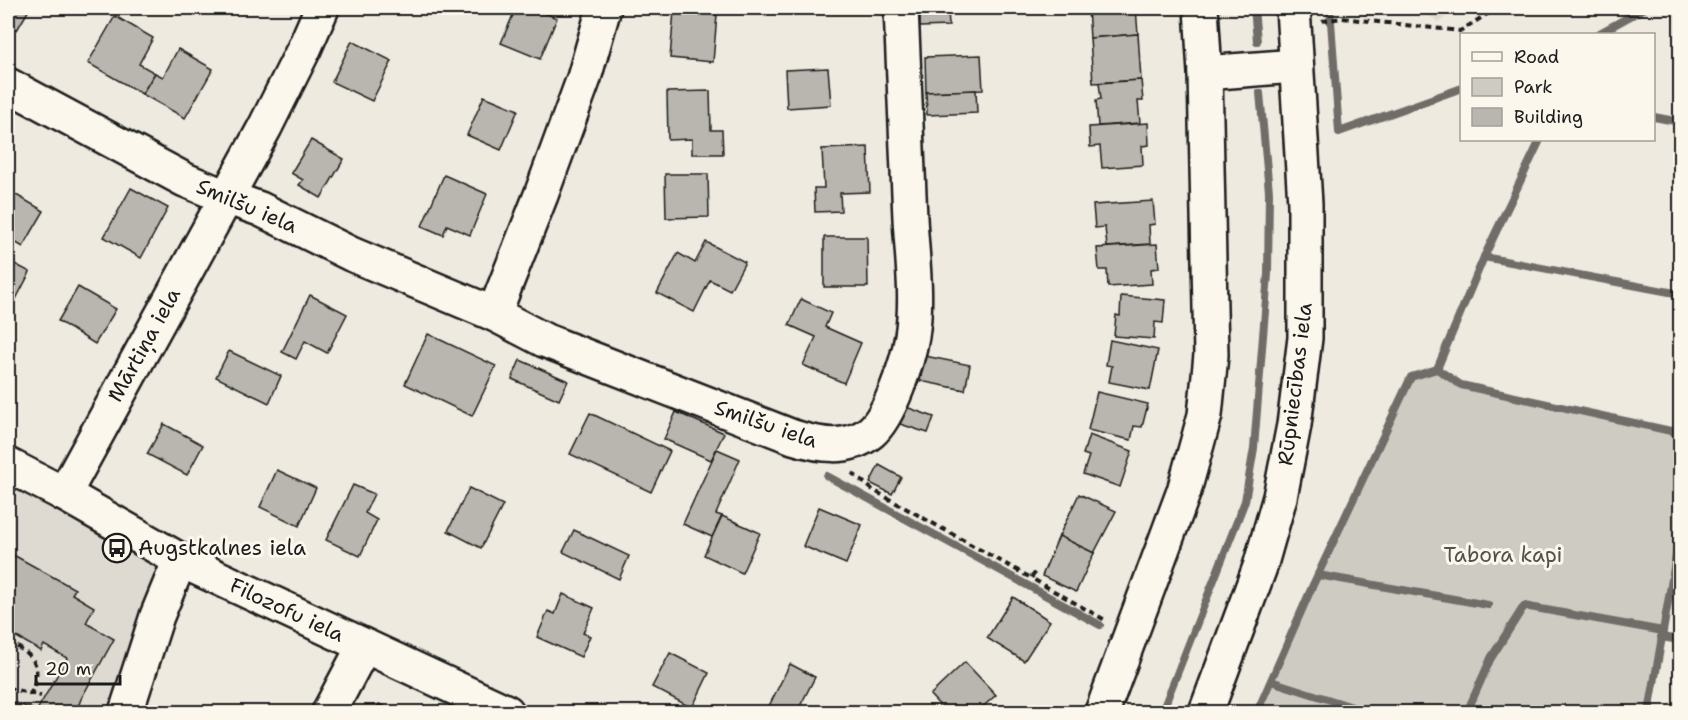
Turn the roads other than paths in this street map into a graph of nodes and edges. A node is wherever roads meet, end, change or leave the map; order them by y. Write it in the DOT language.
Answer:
graph roads {
  1 [pos="322,8"];
  2 [pos="604,8"];
  3 [pos="902,8"];
  4 [pos="1201,8"];
  5 [pos="1293,8"];
  6 [pos="1295,66"];
  7 [pos="1206,73"];
  8 [pos="8,85"];
  9 [pos="226,198"];
  10 [pos="494,314"];
  11 [pos="8,465"];
  12 [pos="64,494"];
  13 [pos="180,560"];
  14 [pos="364,646"];
  15 [pos="126,712"];
  16 [pos="329,712"];
  17 [pos="507,712"];
  18 [pos="1102,712"];
  19 [pos="1206,712"];
  1 -- 9 [label="street"];
  2 -- 10 [label="street"];
  3 -- 10 [label="street, Smilšu iela"];
  4 -- 7 [label="street"];
  5 -- 6 [label="street, Rūpniecības iela"];
  6 -- 7 [label="street"];
  6 -- 19 [label="street, Rūpniecības iela"];
  7 -- 18 [label="street"];
  8 -- 9 [label="street, Smilšu iela"];
  9 -- 10 [label="street, Smilšu iela"];
  9 -- 12 [label="street, Mārtiņa iela"];
  11 -- 12 [label="street, Filozofu iela"];
  12 -- 13 [label="street, Filozofu iela"];
  13 -- 14 [label="street, Filozofu iela"];
  13 -- 15 [label="street"];
  14 -- 16 [label="street"];
  14 -- 17 [label="street, Filozofu iela"];
}
